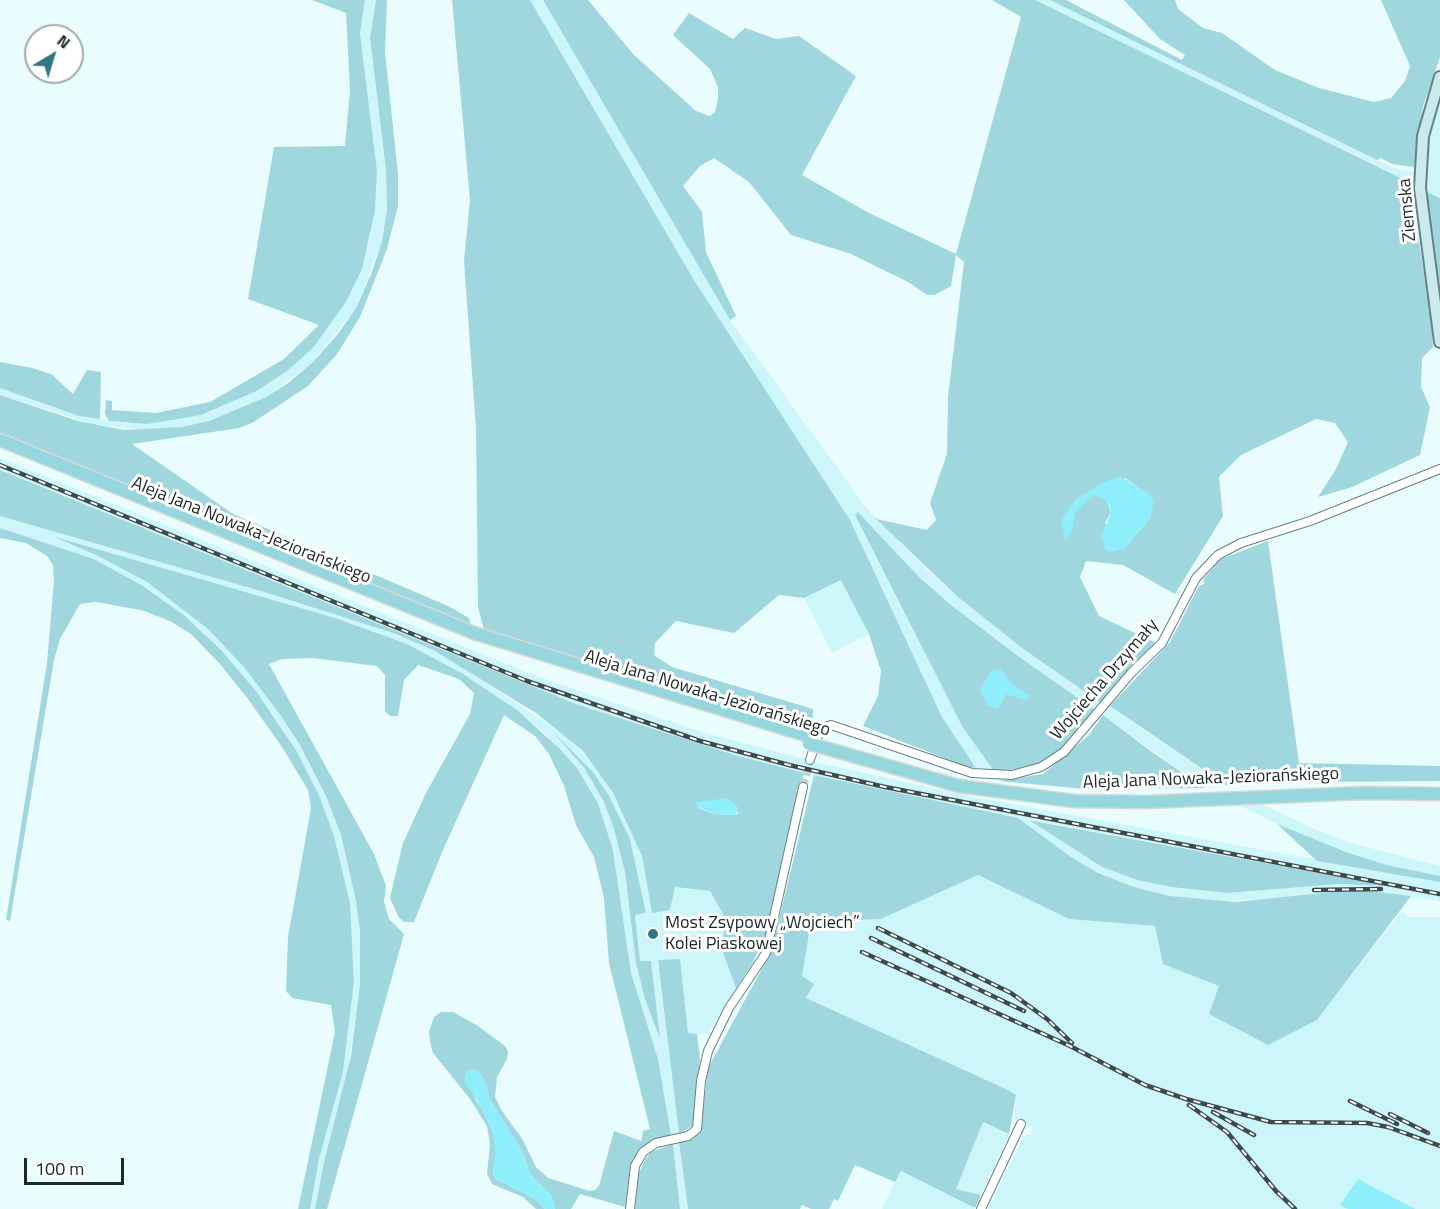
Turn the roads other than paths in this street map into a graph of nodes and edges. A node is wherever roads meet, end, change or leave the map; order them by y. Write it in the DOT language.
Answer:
graph roads {
  1 [pos="1440,77"];
  2 [pos="1440,342"];
  3 [pos="0,440"];
  4 [pos="0,447"];
  5 [pos="1440,469"];
  6 [pos="815,741"];
  7 [pos="810,760"];
  8 [pos="803,786"];
  9 [pos="1440,786"];
  10 [pos="1440,794"];
  11 [pos="1021,1124"];
  12 [pos="630,1209"];
  13 [pos="981,1209"];
  1 -- 2 [label="street, Ziemska"];
  3 -- 6 [label="main road, Aleja Jana Nowaka-Jeziorańskiego"];
  4 -- 6 [label="main road, Aleja Jana Nowaka-Jeziorańskiego"];
  5 -- 7 [label="street, Wojciecha Drzymały"];
  6 -- 9 [label="main road, Aleja Jana Nowaka-Jeziorańskiego"];
  6 -- 10 [label="main road, Aleja Jana Nowaka-Jeziorańskiego"];
  8 -- 12 [label="street"];
  11 -- 13 [label="street"];
}
